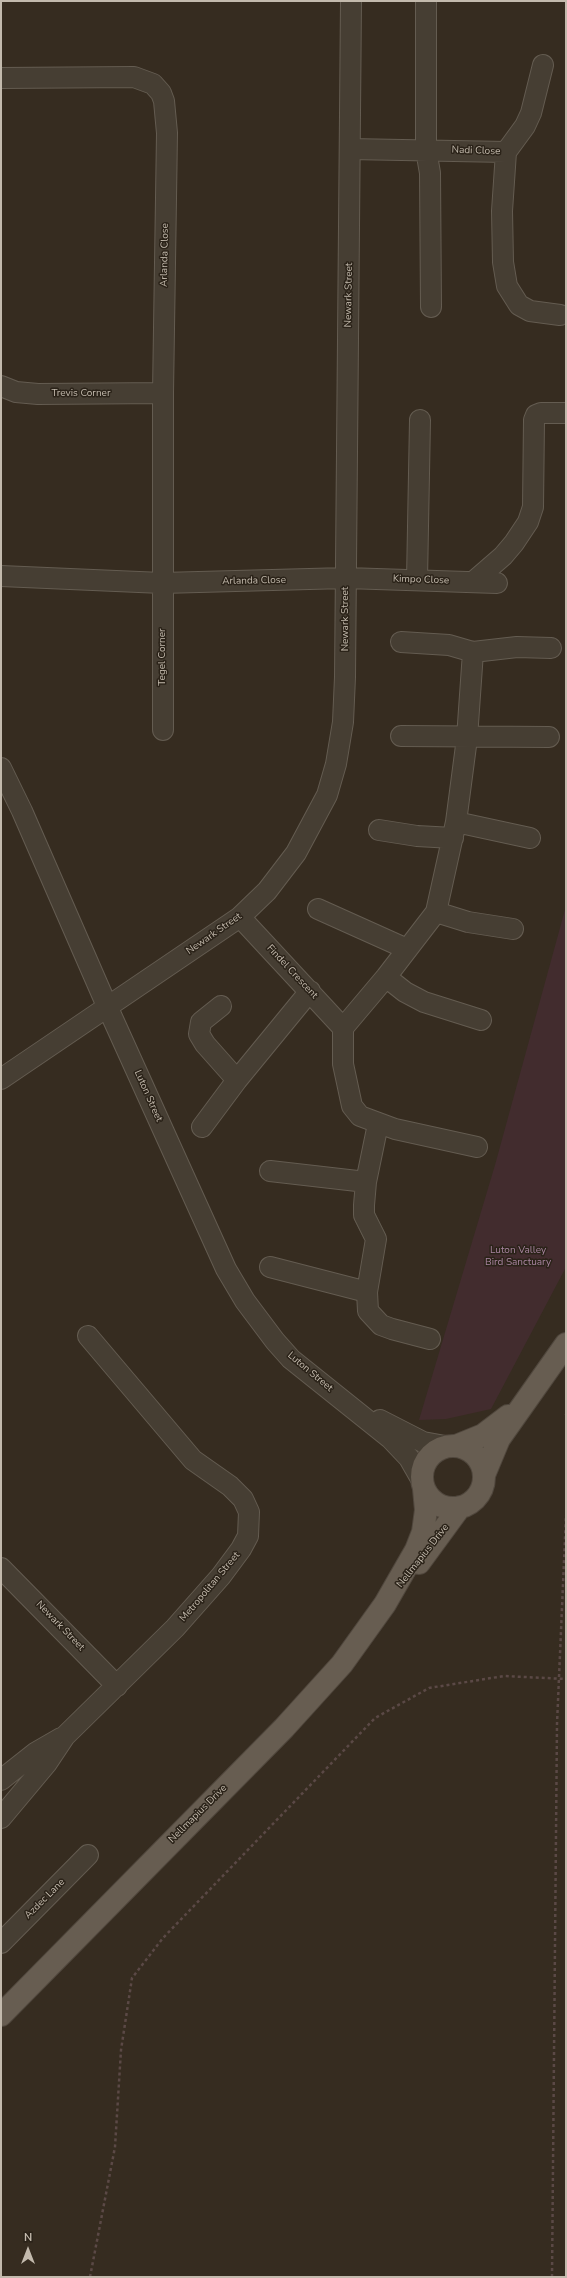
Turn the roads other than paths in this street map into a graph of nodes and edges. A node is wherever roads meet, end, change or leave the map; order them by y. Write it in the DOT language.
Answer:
graph roads {
  1 [pos="351,1"];
  2 [pos="426,1"];
  3 [pos="542,65"];
  4 [pos="1,78"];
  5 [pos="350,149"];
  6 [pos="426,150"];
  7 [pos="506,152"];
  8 [pos="431,307"];
  9 [pos="560,315"];
  10 [pos="1,386"];
  11 [pos="163,393"];
  12 [pos="566,412"];
  13 [pos="420,420"];
  14 [pos="1,576"];
  15 [pos="346,578"];
  16 [pos="417,580"];
  17 [pos="472,582"];
  18 [pos="162,583"];
  19 [pos="497,583"];
  20 [pos="401,642"];
  21 [pos="551,648"];
  22 [pos="474,652"];
  23 [pos="163,730"];
  24 [pos="401,736"];
  25 [pos="549,737"];
  26 [pos="467,738"];
  27 [pos="1,768"];
  28 [pos="379,830"];
  29 [pos="455,830"];
  30 [pos="530,838"];
  31 [pos="318,909"];
  32 [pos="436,912"];
  33 [pos="240,917"];
  34 [pos="514,929"];
  35 [pos="407,949"];
  36 [pos="386,977"];
  37 [pos="310,991"];
  38 [pos="108,1006"];
  39 [pos="221,1006"];
  40 [pos="481,1020"];
  41 [pos="343,1028"];
  42 [pos="1,1079"];
  43 [pos="237,1080"];
  44 [pos="378,1124"];
  45 [pos="202,1127"];
  46 [pos="477,1147"];
  47 [pos="270,1171"];
  48 [pos="366,1182"];
  49 [pos="270,1267"];
  50 [pos="367,1292"];
  51 [pos="88,1336"];
  52 [pos="430,1339"];
  53 [pos="566,1344"];
  54 [pos="535,1391"];
  55 [pos="337,1395"];
  56 [pos="451,1446"];
  57 [pos="484,1475"];
  58 [pos="423,1484"];
  59 [pos="460,1507"];
  60 [pos="1,1568"];
  61 [pos="385,1604"];
  62 [pos="118,1686"];
  63 [pos="65,1736"];
  64 [pos="1,1780"];
  65 [pos="1,1818"];
  66 [pos="88,1855"];
  67 [pos="1,1943"];
  68 [pos="1,2015"];
  1 -- 5 [label="street, Newark Street"];
  2 -- 6 [label="street"];
  3 -- 7 [label="street, Nadi Close"];
  4 -- 11 [label="street, Arlanda Close"];
  5 -- 6 [label="street, Nadi Close"];
  5 -- 15 [label="street, Newark Street"];
  6 -- 7 [label="street, Nadi Close"];
  6 -- 8 [label="street"];
  7 -- 9 [label="street"];
  10 -- 11 [label="street, Trevis Corner"];
  11 -- 18 [label="street, Arlanda Close"];
  12 -- 17 [label="street"];
  13 -- 16 [label="street"];
  14 -- 18 [label="street, Arlanda Close"];
  15 -- 16 [label="street, Kimpo Close"];
  15 -- 18 [label="street, Arlanda Close"];
  15 -- 33 [label="street, Newark Street"];
  16 -- 17 [label="street, Kimpo Close"];
  17 -- 19 [label="street, Kimpo Close"];
  18 -- 23 [label="street, Tegel Corner"];
  20 -- 22 [label="street"];
  21 -- 22 [label="street"];
  22 -- 26 [label="street"];
  24 -- 26 [label="street"];
  25 -- 26 [label="street"];
  26 -- 29 [label="street"];
  27 -- 38 [label="street, Luton Street"];
  28 -- 29 [label="street"];
  29 -- 30 [label="street"];
  29 -- 32 [label="street"];
  31 -- 35 [label="street"];
  32 -- 34 [label="street"];
  32 -- 35 [label="street"];
  33 -- 37 [label="street, Findel Crescent"];
  33 -- 38 [label="street, Newark Street"];
  35 -- 36 [label="street"];
  36 -- 40 [label="street"];
  36 -- 41 [label="street"];
  37 -- 41 [label="street, Findel Crescent"];
  37 -- 43 [label="street"];
  38 -- 42 [label="street, Newark Street"];
  38 -- 55 [label="street, Luton Street"];
  39 -- 43 [label="street"];
  41 -- 44 [label="street"];
  43 -- 45 [label="street"];
  44 -- 46 [label="street"];
  44 -- 48 [label="street"];
  47 -- 48 [label="street"];
  48 -- 50 [label="street"];
  49 -- 50 [label="street"];
  50 -- 52 [label="street"];
  51 -- 62 [label="street, Metropolitan Street"];
  53 -- 54 [label="main road"];
  54 -- 56 [label="main road"];
  54 -- 57 [label="main road"];
  55 -- 56 [label="street, Luton Street"];
  55 -- 58 [label="street, Luton Street"];
  56 -- 57 [label="main road"];
  56 -- 58 [label="main road"];
  57 -- 59 [label="main road"];
  58 -- 59 [label="main road"];
  58 -- 61 [label="main road, Nellmapius Drive"];
  59 -- 61 [label="main road, Nellmapius Drive"];
  60 -- 62 [label="street, Newark Street"];
  61 -- 68 [label="main road, Nellmapius Drive"];
  62 -- 63 [label="street, Metropolitan Street"];
  63 -- 64 [label="street, Metropolitan Street"];
  63 -- 65 [label="street, Metropolitan Street"];
  66 -- 67 [label="street, Azdec Lane"];
}
